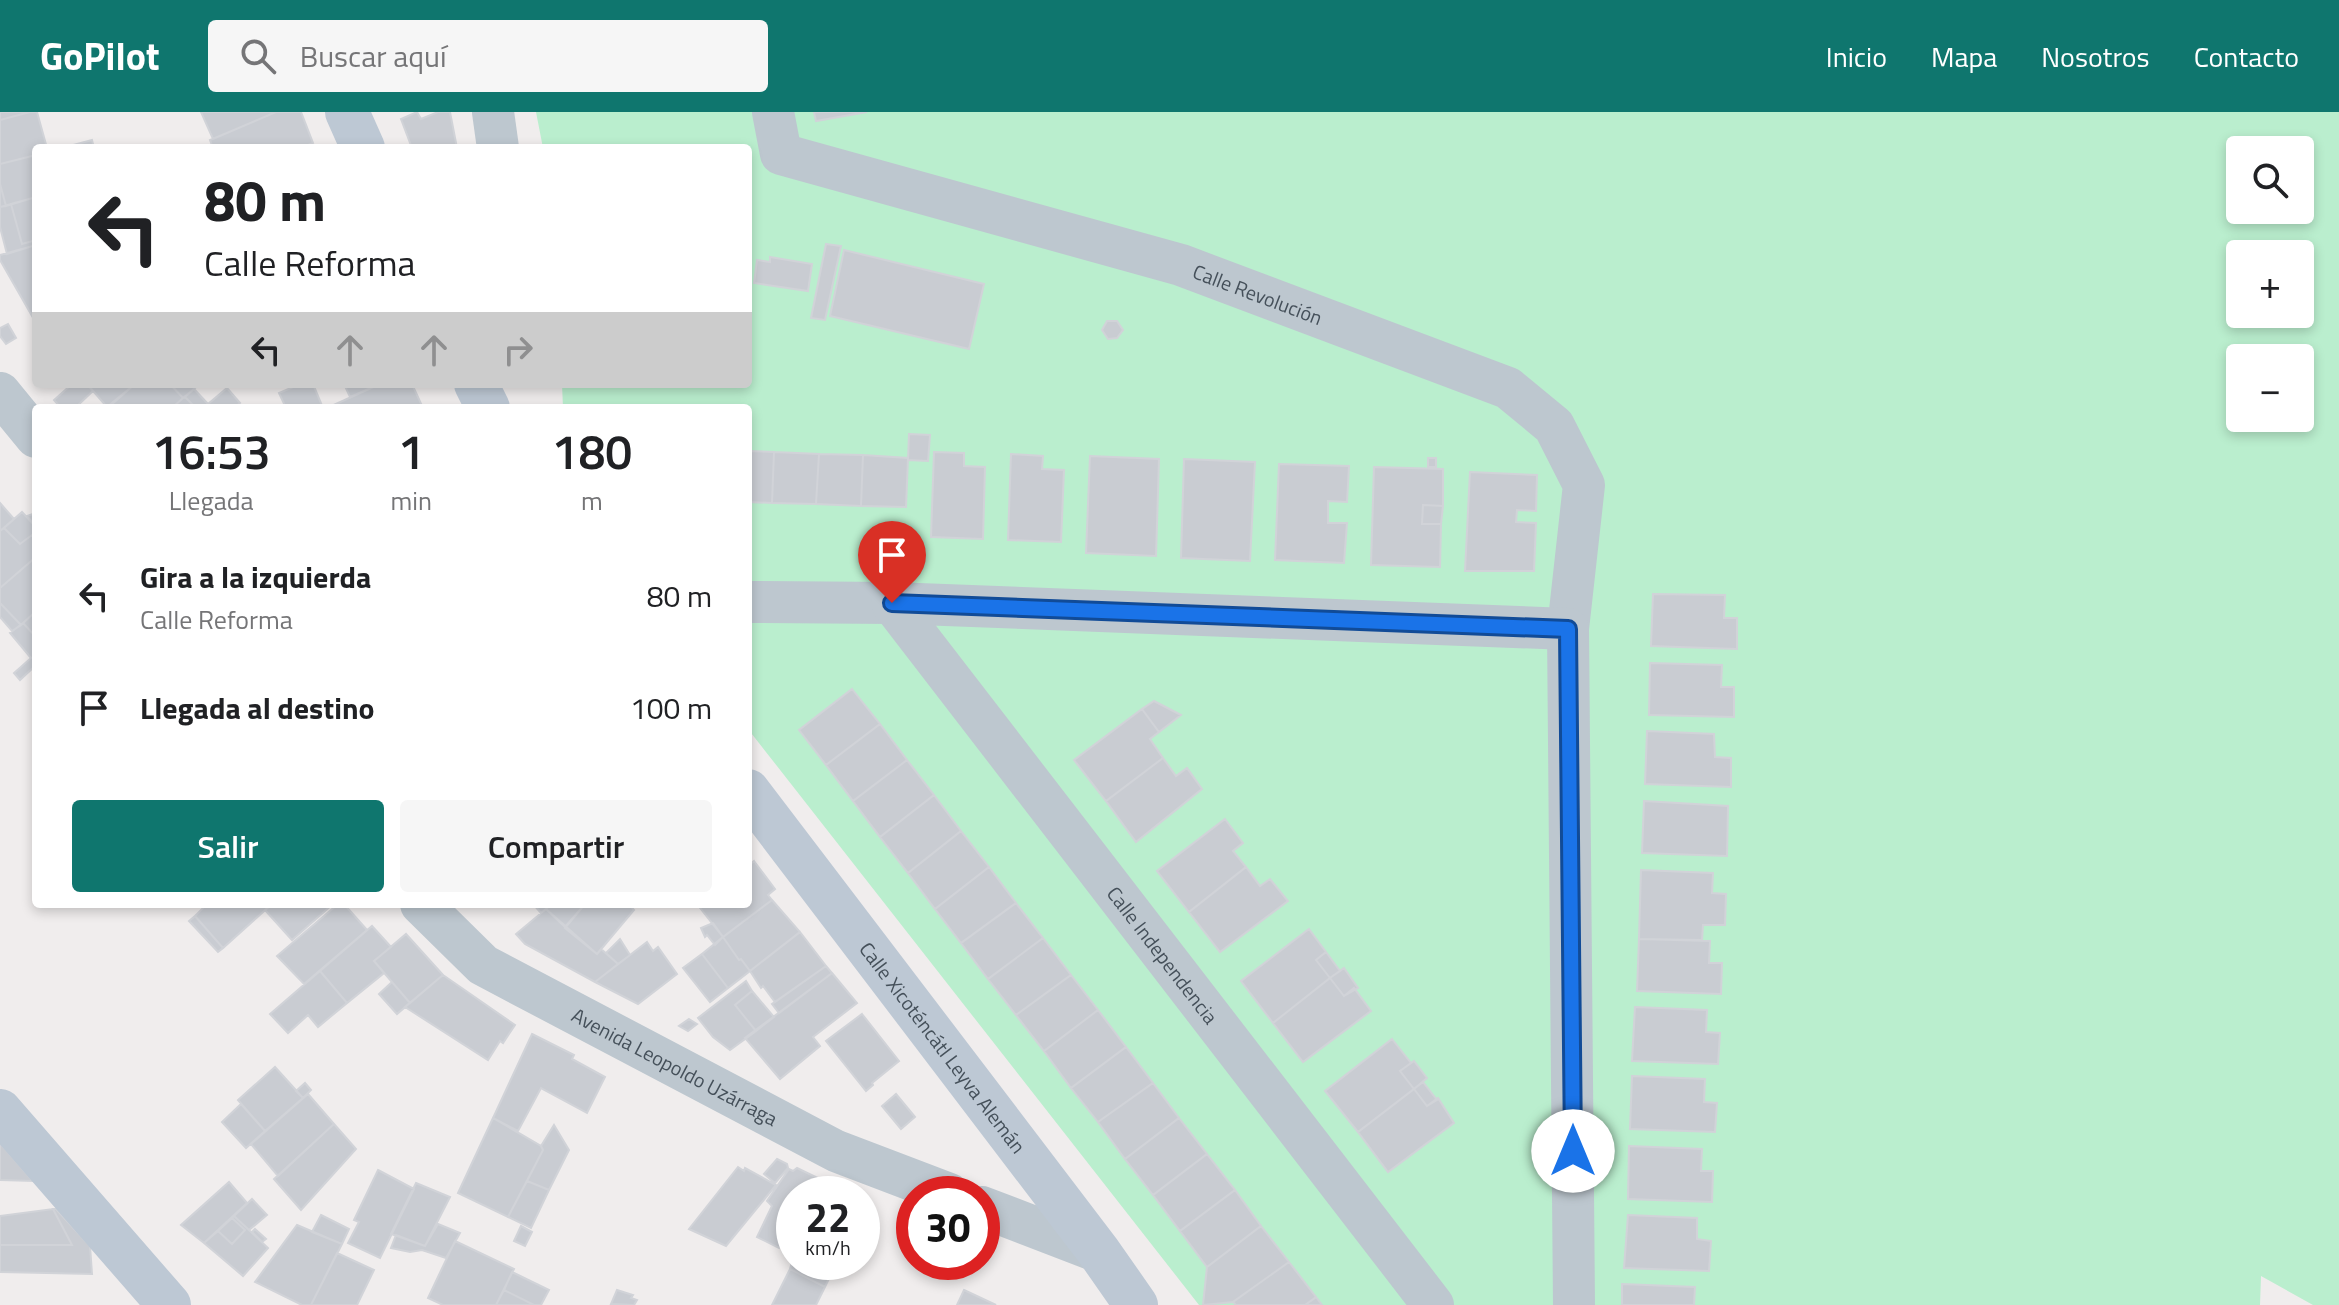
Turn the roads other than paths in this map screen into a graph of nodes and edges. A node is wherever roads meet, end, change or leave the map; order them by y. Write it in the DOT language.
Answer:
graph roads {
  1 [pos="347,112"];
  2 [pos="493,112"];
  3 [pos="773,112"];
  4 [pos="361,144"];
  5 [pos="497,144"];
  6 [pos="0,393"];
  7 [pos="32,432"];
  8 [pos="752,602"];
  9 [pos="892,603"];
  10 [pos="1568,629"];
  11 [pos="752,796"];
  12 [pos="425,908"];
  13 [pos="0,1111"];
  14 [pos="902,1176"];
  15 [pos="1000,1214"];
  16 [pos="1099,1252"];
  17 [pos="169,1305"];
  18 [pos="1136,1305"];
  19 [pos="1433,1305"];
  20 [pos="1574,1305"];
  1 -- 4 [label="street"];
  2 -- 5 [label="street"];
  3 -- 10 [label="street, Calle Revolución"];
  6 -- 7 [label="street"];
  8 -- 9 [label="street"];
  9 -- 10 [label="street"];
  9 -- 19 [label="street, Calle Independencia"];
  10 -- 20 [label="street"];
  11 -- 16 [label="street, Calle Xicoténcátl Leyva Alemán"];
  12 -- 14 [label="street, Avenida Leopoldo Uzárraga"];
  13 -- 17 [label="street"];
  15 -- 16 [label="street"];
  16 -- 18 [label="street, Calle Xicoténcátl Leyva Alemán"];
}
